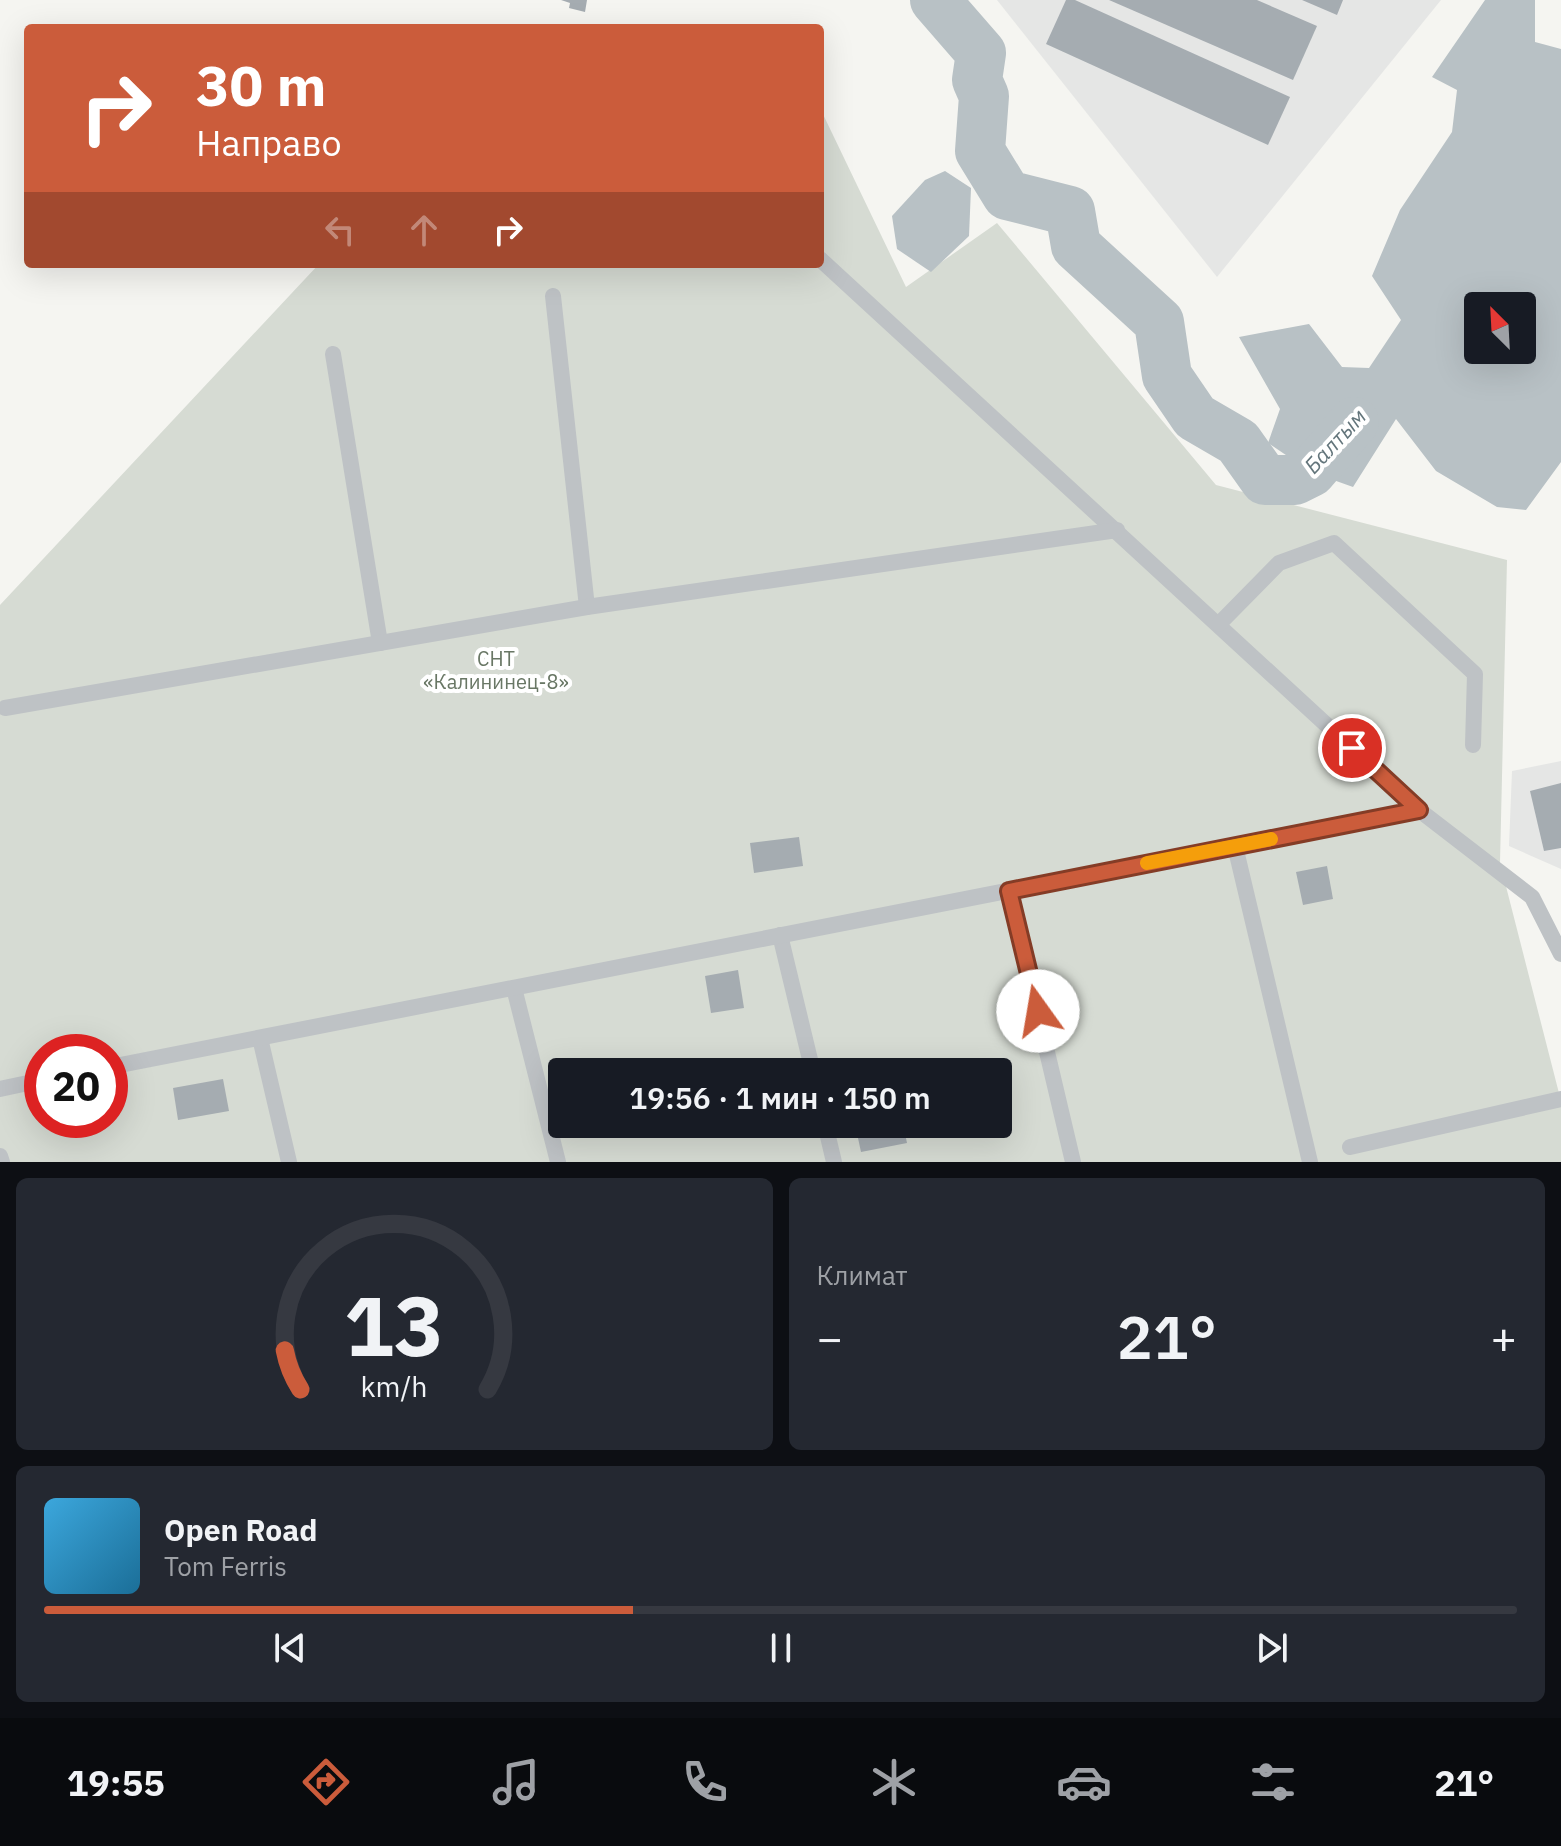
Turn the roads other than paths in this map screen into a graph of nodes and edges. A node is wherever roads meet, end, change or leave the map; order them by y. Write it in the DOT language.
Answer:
graph roads {
  1 [pos="824,263"];
  2 [pos="553,296"];
  3 [pos="333,354"];
  4 [pos="1117,530"];
  5 [pos="587,607"];
  6 [pos="1219,624"];
  7 [pos="380,643"];
  8 [pos="5,708"];
  9 [pos="1473,745"];
  10 [pos="1419,810"];
  11 [pos="1235,846"];
  12 [pos="1009,891"];
  13 [pos="780,935"];
  14 [pos="1561,954"];
  15 [pos="514,988"];
  16 [pos="260,1038"];
  17 [pos="810,1058"];
  18 [pos="128,1064"];
  19 [pos="24,1084"];
  20 [pos="0,1089"];
  21 [pos="1561,1099"];
  22 [pos="828,1138"];
  23 [pos="1350,1147"];
  24 [pos="0,1156"];
  25 [pos="2,1162"];
  26 [pos="289,1162"];
  27 [pos="558,1162"];
  28 [pos="834,1162"];
  29 [pos="1073,1162"];
  30 [pos="1310,1162"];
  1 -- 4 [label="lane"];
  2 -- 5 [label="lane"];
  3 -- 7 [label="lane"];
  4 -- 5 [label="lane"];
  4 -- 6 [label="lane"];
  5 -- 7 [label="lane"];
  6 -- 9 [label="lane"];
  6 -- 10 [label="lane"];
  7 -- 8 [label="lane"];
  10 -- 11 [label="lane"];
  10 -- 14 [label="lane"];
  11 -- 12 [label="lane"];
  11 -- 30 [label="lane"];
  12 -- 13 [label="lane"];
  12 -- 29 [label="lane"];
  13 -- 15 [label="lane"];
  13 -- 17 [label="lane"];
  15 -- 16 [label="lane"];
  15 -- 27 [label="lane"];
  16 -- 18 [label="lane"];
  16 -- 26 [label="lane"];
  19 -- 20 [label="lane"];
  21 -- 23 [label="lane"];
  22 -- 28 [label="lane"];
  24 -- 25 [label="lane"];
}
